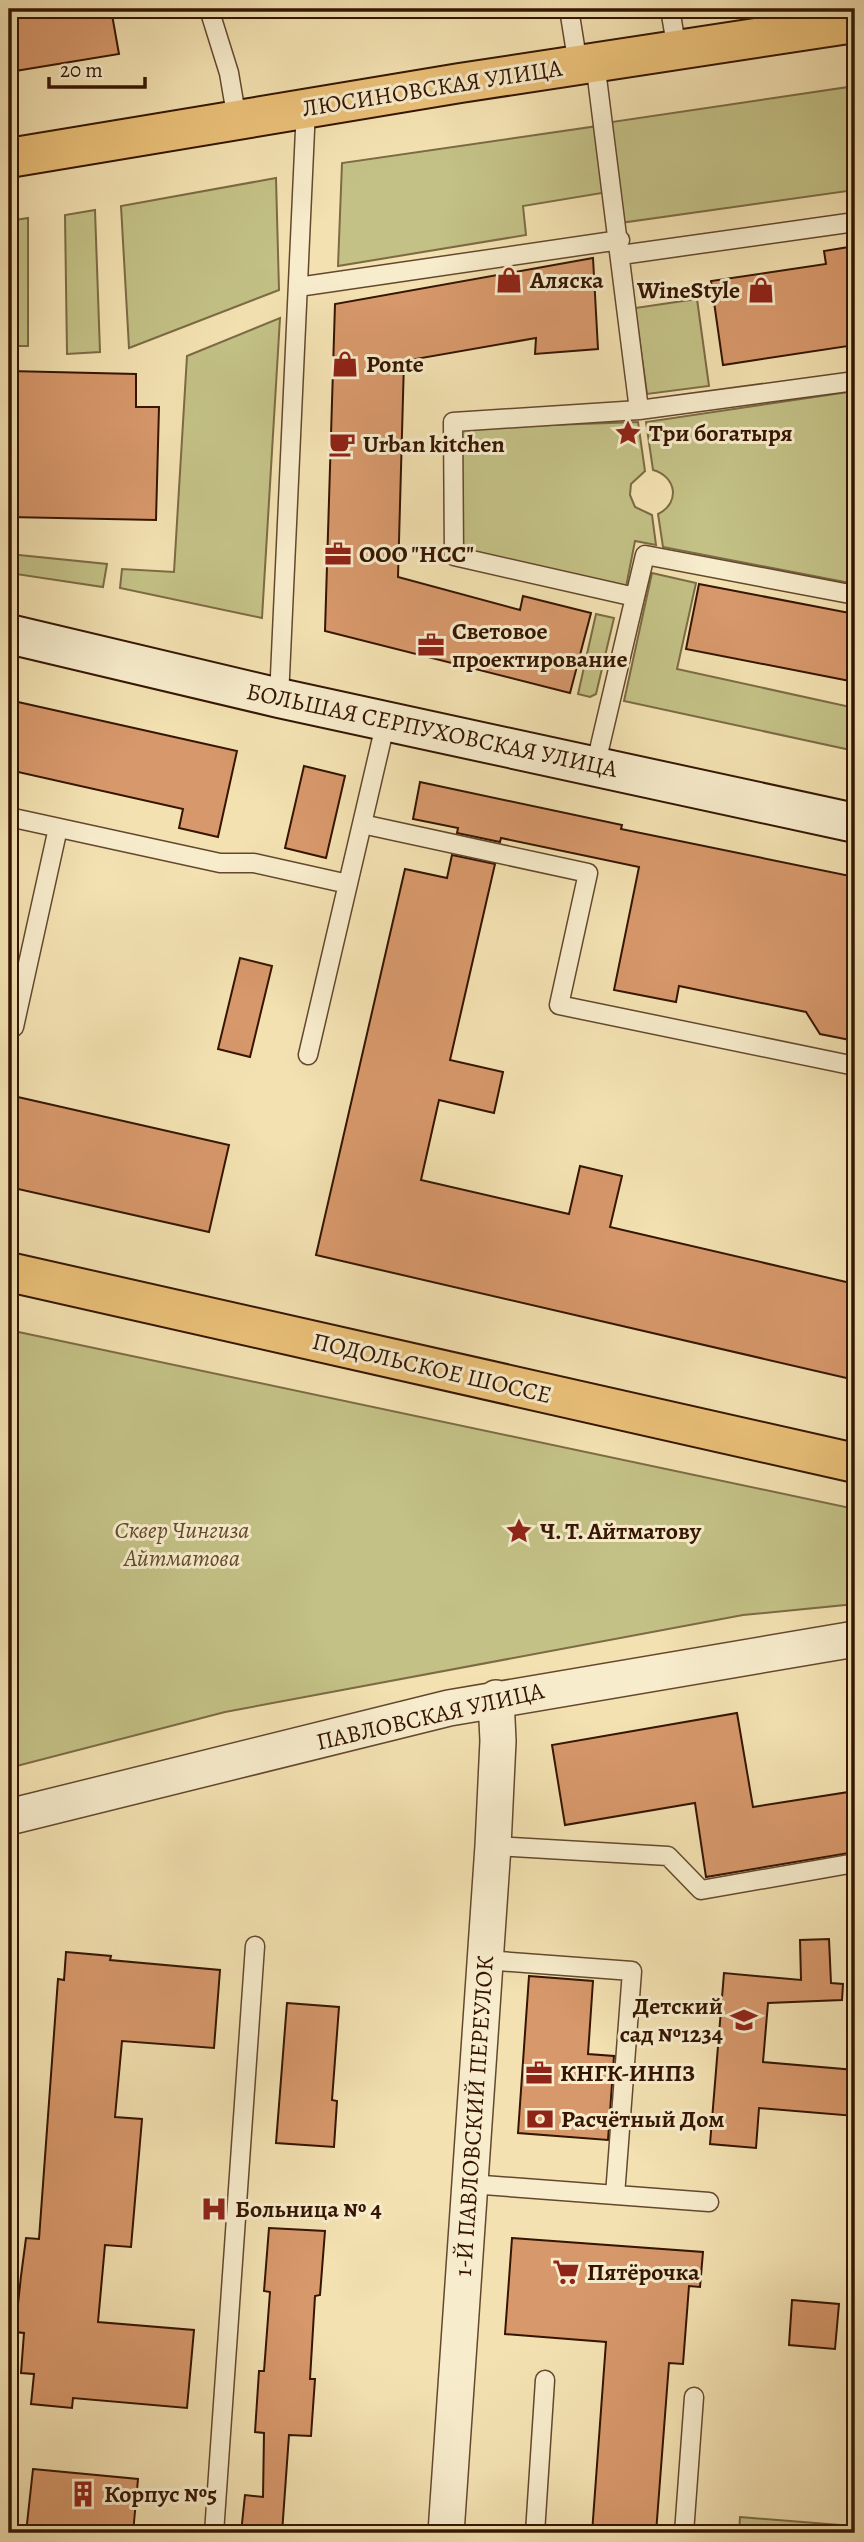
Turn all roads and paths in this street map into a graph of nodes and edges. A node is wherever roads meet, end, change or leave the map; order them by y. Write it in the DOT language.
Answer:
graph roads {
  1 [pos="209,9"];
  2 [pos="569,9"];
  3 [pos="670,9"];
  4 [pos="774,22"];
  5 [pos="855,23"];
  6 [pos="677,50"];
  7 [pos="586,64"];
  8 [pos="306,108"];
  9 [pos="237,120"];
  10 [pos="9,158"];
  11 [pos="855,222"];
  12 [pos="620,248"];
  13 [pos="298,287"];
  14 [pos="855,381"];
  15 [pos="639,410"];
  16 [pos="855,595"];
  17 [pos="635,597"];
  18 [pos="9,634"];
  19 [pos="279,698"];
  20 [pos="386,721"];
  21 [pos="595,767"];
  22 [pos="9,817"];
  23 [pos="855,823"];
  24 [pos="362,824"];
  25 [pos="58,828"];
  26 [pos="348,884"];
  27 [pos="9,1026"];
  28 [pos="308,1055"];
  29 [pos="855,1066"];
  30 [pos="9,1272"];
  31 [pos="855,1463"];
  32 [pos="855,1639"];
  33 [pos="496,1698"];
  34 [pos="9,1817"];
  35 [pos="493,1846"];
  36 [pos="855,1863"];
  37 [pos="255,1946"];
  38 [pos="485,1960"];
  39 [pos="470,2184"];
  40 [pos="615,2195"];
  41 [pos="709,2202"];
  42 [pos="545,2380"];
  43 [pos="694,2397"];
  44 [pos="214,2533"];
  45 [pos="446,2533"];
  46 [pos="535,2533"];
  47 [pos="684,2533"];
  1 -- 9 [label="lane"];
  2 -- 7 [label="lane"];
  3 -- 6 [label="lane"];
  4 -- 5 [label="main road, ЛЮСИНОВСКАЯ УЛИЦА"];
  4 -- 6 [label="main road, ЛЮСИНОВСКАЯ УЛИЦА"];
  6 -- 7 [label="main road, ЛЮСИНОВСКАЯ УЛИЦА"];
  7 -- 8 [label="main road, ЛЮСИНОВСКАЯ УЛИЦА"];
  7 -- 12 [label="lane"];
  8 -- 9 [label="main road, ЛЮСИНОВСКАЯ УЛИЦА"];
  8 -- 13 [label="lane"];
  9 -- 10 [label="main road, ЛЮСИНОВСКАЯ УЛИЦА"];
  11 -- 12 [label="lane"];
  12 -- 13 [label="lane"];
  12 -- 15 [label="lane"];
  13 -- 19 [label="lane"];
  14 -- 15 [label="lane"];
  15 -- 17 [label="lane"];
  16 -- 17 [label="lane"];
  17 -- 21 [label="lane"];
  18 -- 19 [label="street, БОЛЬШАЯ СЕРПУХОВСКАЯ УЛИЦА"];
  19 -- 20 [label="street, БОЛЬШАЯ СЕРПУХОВСКАЯ УЛИЦА"];
  20 -- 21 [label="street, БОЛЬШАЯ СЕРПУХОВСКАЯ УЛИЦА"];
  20 -- 24 [label="lane"];
  21 -- 23 [label="street, БОЛЬШАЯ СЕРПУХОВСКАЯ УЛИЦА"];
  22 -- 25 [label="lane"];
  24 -- 26 [label="lane"];
  24 -- 29 [label="lane"];
  25 -- 26 [label="lane"];
  25 -- 27 [label="lane"];
  26 -- 28 [label="lane"];
  30 -- 31 [label="main road, ПОДОЛЬСКОЕ ШОССЕ"];
  32 -- 33 [label="street, ПАВЛОВСКАЯ УЛИЦА"];
  33 -- 34 [label="street, ПАВЛОВСКАЯ УЛИЦА"];
  33 -- 35 [label="street, 1-Й ПАВЛОВСКИЙ ПЕРЕУЛОК"];
  35 -- 36 [label="lane"];
  35 -- 38 [label="street, 1-Й ПАВЛОВСКИЙ ПЕРЕУЛОК"];
  37 -- 44 [label="lane"];
  38 -- 39 [label="street, 1-Й ПАВЛОВСКИЙ ПЕРЕУЛОК"];
  38 -- 40 [label="lane"];
  39 -- 40 [label="lane"];
  39 -- 45 [label="street, 1-Й ПАВЛОВСКИЙ ПЕРЕУЛОК"];
  40 -- 41 [label="lane"];
  42 -- 46 [label="lane"];
  43 -- 47 [label="lane"];
}
